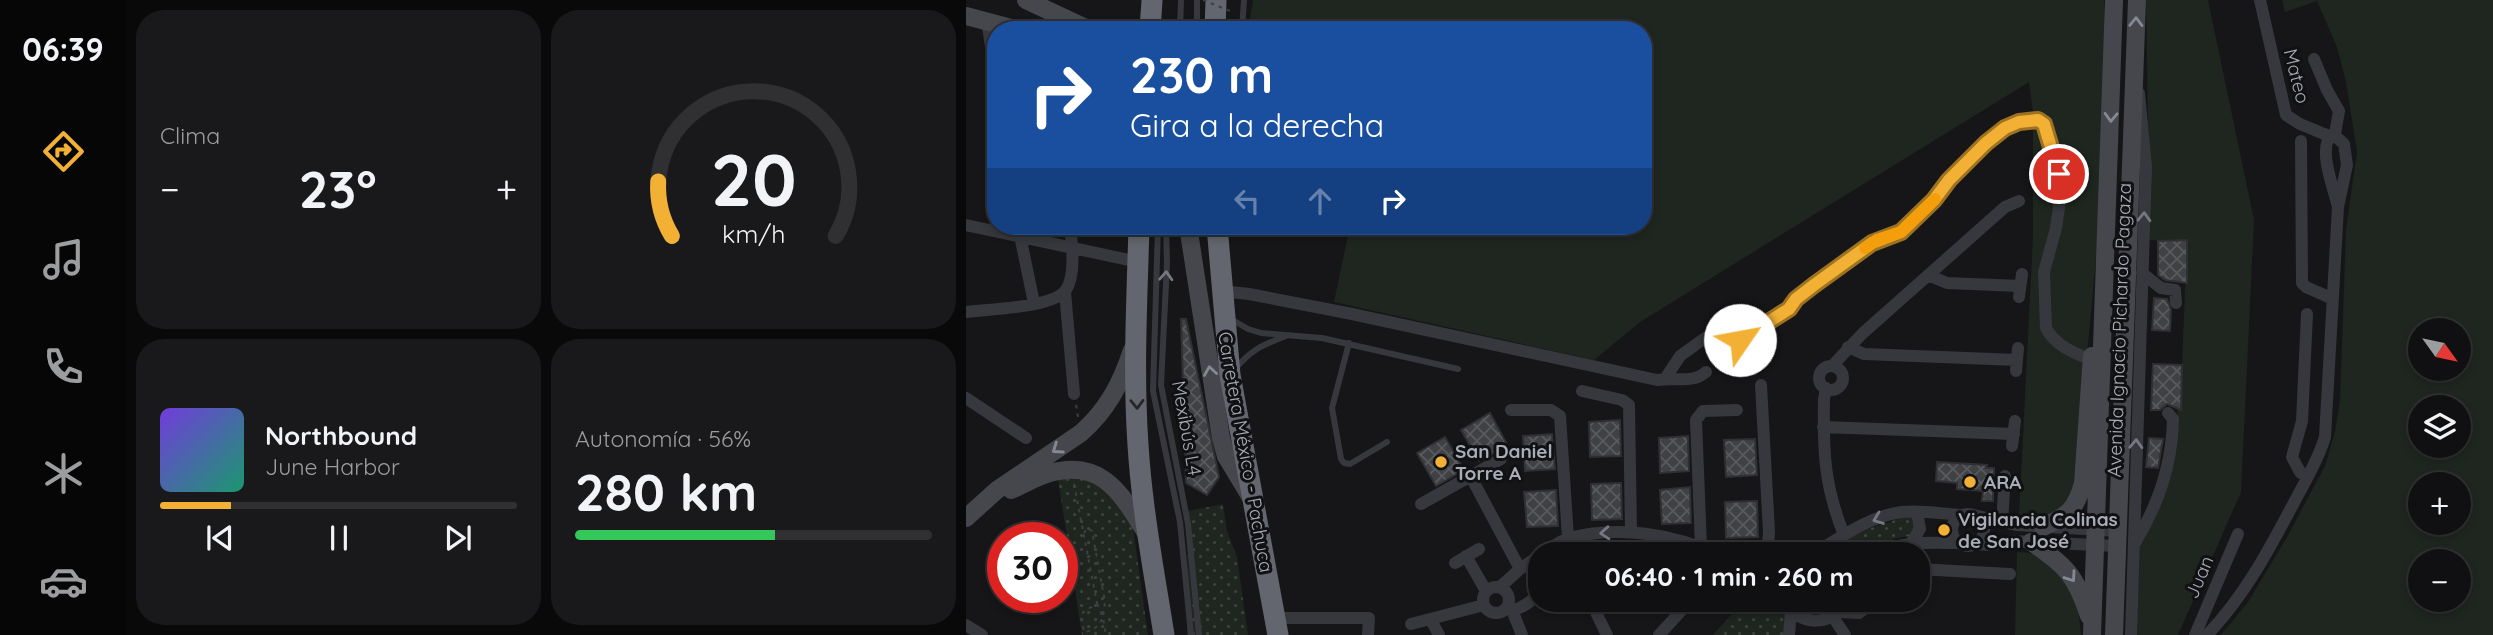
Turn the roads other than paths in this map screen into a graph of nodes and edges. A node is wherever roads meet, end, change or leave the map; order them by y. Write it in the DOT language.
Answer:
graph roads {
  1 [pos="1026,0"];
  2 [pos="1152,0"];
  3 [pos="1181,0"];
  4 [pos="1197,0"];
  5 [pos="1244,0"];
  6 [pos="2114,0"];
  7 [pos="2137,0"];
  8 [pos="2260,0"];
  9 [pos="966,16"];
  10 [pos="986,20"];
  11 [pos="989,21"];
  12 [pos="1071,21"];
  13 [pos="1151,21"];
  14 [pos="1180,21"];
  15 [pos="1196,21"];
  16 [pos="1243,21"];
  17 [pos="987,26"];
  18 [pos="2314,59"];
  19 [pos="2136,69"];
  20 [pos="2332,135"];
  21 [pos="2301,141"];
  22 [pos="2019,201"];
  23 [pos="2337,207"];
  24 [pos="966,225"];
  25 [pos="987,227"];
  26 [pos="1020,235"];
  27 [pos="1030,235"];
  28 [pos="1071,235"];
  29 [pos="1139,235"];
  30 [pos="1158,235"];
  31 [pos="1166,235"];
  32 [pos="1189,235"];
  33 [pos="1218,235"];
  34 [pos="1073,250"];
  35 [pos="1138,262"];
  36 [pos="2143,273"];
  37 [pos="1928,275"];
  38 [pos="2021,286"];
  39 [pos="2161,288"];
  40 [pos="1065,292"];
  41 [pos="2333,299"];
  42 [pos="1222,301"];
  43 [pos="2104,302"];
  44 [pos="1034,303"];
  45 [pos="2141,303"];
  46 [pos="2176,303"];
  47 [pos="966,312"];
  48 [pos="2307,314"];
  49 [pos="1730,320"];
  50 [pos="1288,335"];
  51 [pos="1136,337"];
  52 [pos="1740,340"];
  53 [pos="1349,343"];
  54 [pos="1848,347"];
  55 [pos="2091,359"];
  56 [pos="2017,360"];
  57 [pos="1458,369"];
  58 [pos="1706,372"];
  59 [pos="1230,375"];
  60 [pos="1665,379"];
  61 [pos="1761,385"];
  62 [pos="1582,391"];
  63 [pos="1074,394"];
  64 [pos="966,398"];
  65 [pos="1511,410"];
  66 [pos="1737,410"];
  67 [pos="2168,413"];
  68 [pos="1823,427"];
  69 [pos="2014,434"];
  70 [pos="1026,438"];
  71 [pos="1387,442"];
  72 [pos="1501,459"];
  73 [pos="2006,476"];
  74 [pos="1471,477"];
  75 [pos="2307,477"];
  76 [pos="2135,490"];
  77 [pos="2162,490"];
  78 [pos="988,498"];
  79 [pos="1253,500"];
  80 [pos="1421,504"];
  81 [pos="1917,512"];
  82 [pos="1969,515"];
  83 [pos="966,519"];
  84 [pos="2002,522"];
  85 [pos="2043,527"];
  86 [pos="1631,532"];
  87 [pos="1844,534"];
  88 [pos="2238,534"];
  89 [pos="1148,536"];
  90 [pos="1574,537"];
  91 [pos="2096,537"];
  92 [pos="2123,541"];
  93 [pos="1565,542"];
  94 [pos="1578,542"];
  95 [pos="1678,542"];
  96 [pos="1701,542"];
  97 [pos="1768,542"];
  98 [pos="1832,542"];
  99 [pos="1912,542"];
  100 [pos="2031,542"];
  101 [pos="1930,543"];
  102 [pos="1959,543"];
  103 [pos="1974,544"];
  104 [pos="1479,549"];
  105 [pos="1528,564"];
  106 [pos="1520,569"];
  107 [pos="1930,570"];
  108 [pos="2010,574"];
  109 [pos="1500,587"];
  110 [pos="1486,591"];
  111 [pos="1528,603"];
  112 [pos="1484,605"];
  113 [pos="1509,610"];
  114 [pos="1596,612"];
  115 [pos="1677,612"];
  116 [pos="1681,612"];
  117 [pos="1786,612"];
  118 [pos="1794,612"];
  119 [pos="1860,612"];
  120 [pos="1837,614"];
  121 [pos="1678,615"];
  122 [pos="1431,620"];
  123 [pos="1819,621"];
  124 [pos="1411,624"];
  125 [pos="966,625"];
  126 [pos="1276,627"];
  127 [pos="2092,631"];
  128 [pos="982,635"];
  129 [pos="1164,635"];
  130 [pos="1191,635"];
  131 [pos="1199,635"];
  132 [pos="1368,635"];
  133 [pos="1439,635"];
  134 [pos="1522,635"];
  135 [pos="1607,635"];
  136 [pos="1659,635"];
  137 [pos="1789,635"];
  138 [pos="1812,635"];
  139 [pos="1845,635"];
  140 [pos="2114,635"];
  141 [pos="2131,635"];
  142 [pos="2195,635"];
  143 [pos="2207,635"];
  1 -- 12 [label="main road"];
  2 -- 13 [label="highway"];
  3 -- 14 [label="lane"];
  4 -- 15 [label="lane"];
  5 -- 16 [label="lane"];
  6 -- 43 [label="main road, Avenida Ignacio Pichardo Pagaza, one-way"];
  19 -- 7 [label="main road, Avenida Ignacio Pichardo Pagaza, one-way"];
  8 -- 20 [label="street, Mateo"];
  9 -- 10 [label="main road"];
  10 -- 11 [label="main road"];
  10 -- 17 [label="street"];
  18 -- 20 [label="street"];
  36 -- 19 [label="street, Avenida Ignacio Pichardo Pagaza, one-way"];
  19 -- 92 [label="main road, Avenida Ignacio Pichardo Pagaza"];
  20 -- 23 [label="street"];
  20 -- 23 [label="street"];
  21 -- 41 [label="street"];
  22 -- 37 [label="street"];
  23 -- 41 [label="street"];
  24 -- 25 [label="street"];
  26 -- 44 [label="street"];
  27 -- 34 [label="street"];
  28 -- 34 [label="street"];
  29 -- 35 [label="highway"];
  30 -- 130 [label="lane, Mexibús L4"];
  131 -- 31 [label="lane, Mexibús L4, one-way"];
  79 -- 32 [label="main road, one-way"];
  33 -- 42 [label="highway, Carretera México - Pachuca"];
  34 -- 35 [label="street"];
  34 -- 40 [label="street"];
  35 -- 51 [label="highway"];
  36 -- 39 [label="street"];
  36 -- 45 [label="street, Avenida Ignacio Pichardo Pagaza"];
  37 -- 38 [label="street"];
  37 -- 54 [label="street"];
  39 -- 45 [label="street"];
  39 -- 46 [label="street"];
  40 -- 44 [label="street"];
  40 -- 63 [label="street"];
  41 -- 75 [label="street"];
  42 -- 50 [label="lane"];
  42 -- 59 [label="highway, Carretera México - Pachuca"];
  42 -- 60 [label="street"];
  43 -- 55 [label="main road"];
  43 -- 91 [label="main road, Avenida Ignacio Pichardo Pagaza"];
  44 -- 47 [label="street"];
  76 -- 45 [label="street, Avenida Ignacio Pichardo Pagaza, one-way"];
  48 -- 75 [label="street"];
  49 -- 60 [label="street"];
  50 -- 53 [label="lane"];
  50 -- 59 [label="lane"];
  51 -- 78 [label="main road, one-way"];
  51 -- 89 [label="highway, one-way"];
  52 -- 55 [label="street"];
  53 -- 57 [label="lane"];
  53 -- 71 [label="lane"];
  54 -- 56 [label="street"];
  54 -- 68 [label="street"];
  55 -- 85 [label="main road"];
  58 -- 60 [label="street"];
  59 -- 79 [label="highway, Carretera México - Pachuca"];
  61 -- 97 [label="street"];
  62 -- 86 [label="street"];
  64 -- 70 [label="street"];
  65 -- 90 [label="street"];
  66 -- 96 [label="street"];
  67 -- 77 [label="street"];
  68 -- 69 [label="street"];
  68 -- 87 [label="street"];
  72 -- 74 [label="street"];
  73 -- 84 [label="street"];
  74 -- 80 [label="street"];
  74 -- 106 [label="street"];
  75 -- 143 [label="street"];
  76 -- 77 [label="street"];
  76 -- 92 [label="street, Avenida Ignacio Pichardo Pagaza"];
  77 -- 92 [label="street"];
  78 -- 83 [label="main road"];
  78 -- 89 [label="main road"];
  79 -- 126 [label="highway, Carretera México - Pachuca"];
  81 -- 82 [label="street"];
  81 -- 87 [label="street, one-way"];
  81 -- 99 [label="street"];
  82 -- 84 [label="street"];
  82 -- 102 [label="street"];
  82 -- 103 [label="street"];
  84 -- 85 [label="street"];
  85 -- 91 [label="street"];
  86 -- 90 [label="street, one-way"];
  86 -- 95 [label="street"];
  87 -- 98 [label="street"];
  88 -- 142 [label="street, Juan"];
  89 -- 129 [label="highway"];
  90 -- 93 [label="street"];
  90 -- 94 [label="street"];
  91 -- 92 [label="street"];
  91 -- 100 [label="street"];
  91 -- 127 [label="main road, Avenida Ignacio Pichardo Pagaza"];
  92 -- 140 [label="main road, Avenida Ignacio Pichardo Pagaza"];
  92 -- 141 [label="street, Avenida Ignacio Pichardo Pagaza"];
  100 -- 103 [label="street"];
  100 -- 127 [label="main road, one-way"];
  101 -- 102 [label="street"];
  102 -- 103 [label="street"];
  104 -- 110 [label="street"];
  105 -- 106 [label="street"];
  106 -- 109 [label="street"];
  107 -- 108 [label="street"];
  109 -- 110 [label="street"];
  109 -- 113 [label="street"];
  110 -- 112 [label="street"];
  111 -- 113 [label="street"];
  112 -- 113 [label="street"];
  112 -- 122 [label="street"];
  113 -- 134 [label="street"];
  114 -- 135 [label="street"];
  115 -- 121 [label="street"];
  116 -- 121 [label="street"];
  117 -- 137 [label="street"];
  118 -- 123 [label="street"];
  119 -- 120 [label="street"];
  120 -- 123 [label="street"];
  120 -- 139 [label="street"];
  121 -- 136 [label="street"];
  122 -- 124 [label="street"];
  122 -- 133 [label="street"];
  123 -- 138 [label="street"];
  125 -- 128 [label="street"];
  126 -- 132 [label="street"];
}
